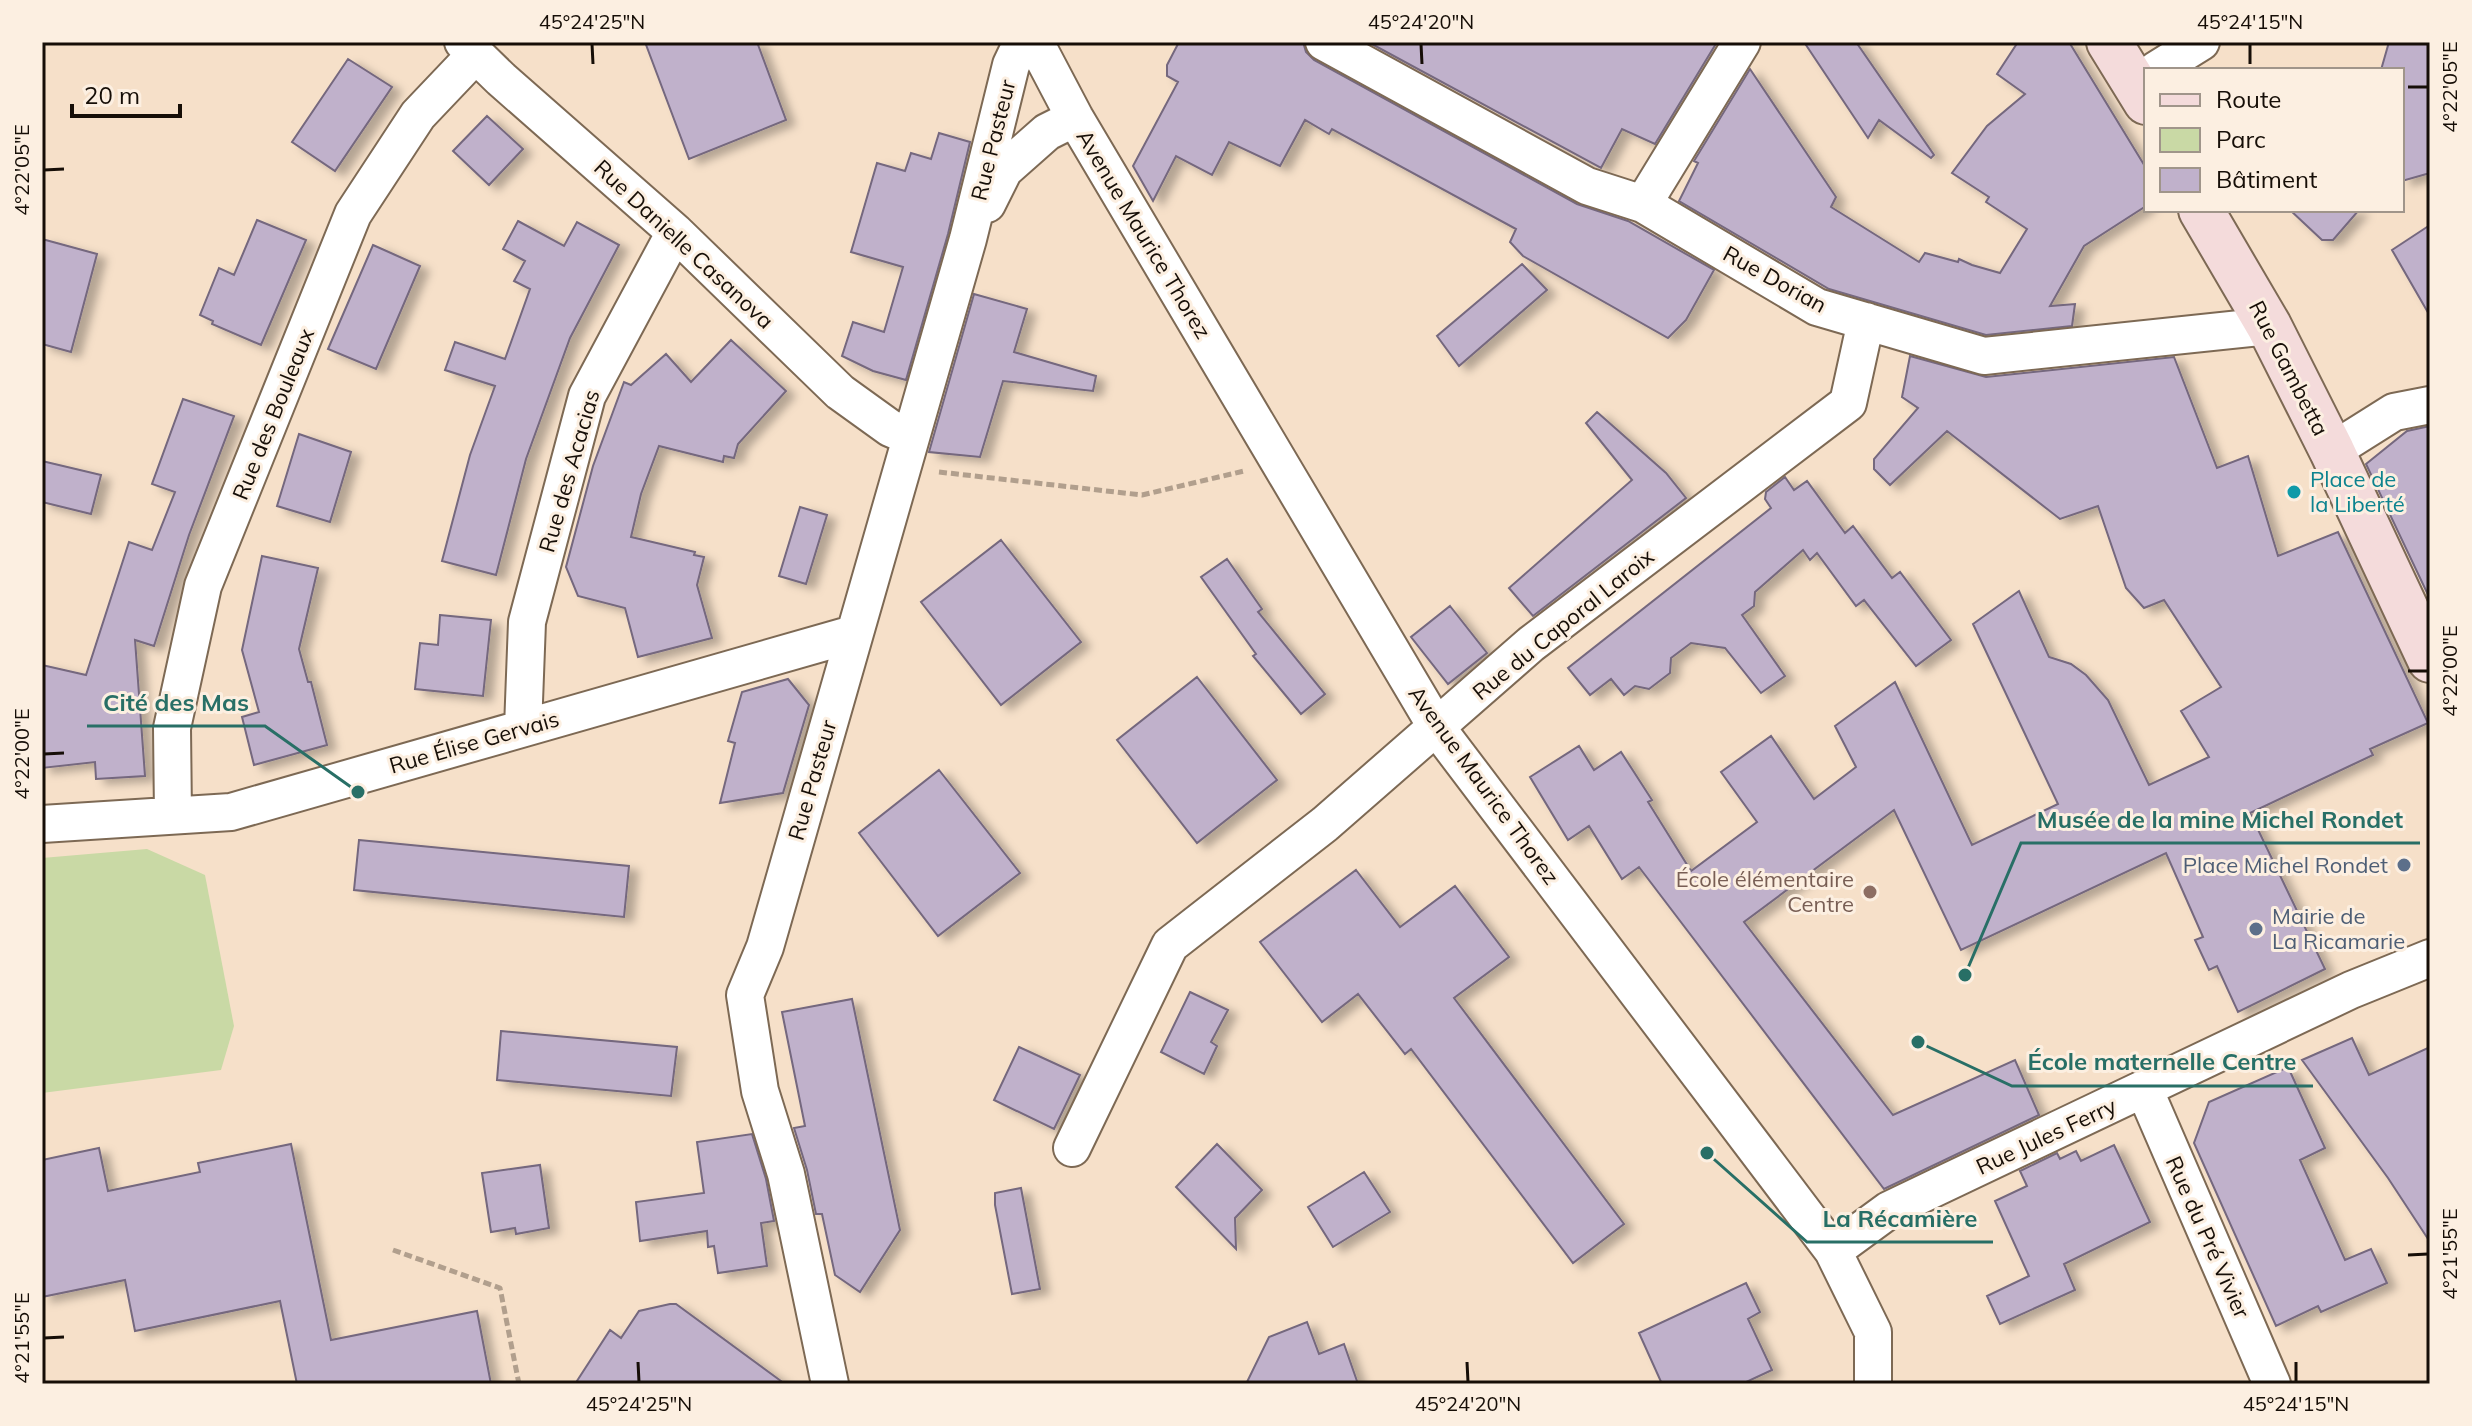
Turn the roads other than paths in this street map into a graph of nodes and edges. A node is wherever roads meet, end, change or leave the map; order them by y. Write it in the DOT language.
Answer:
graph roads {
  1 [pos="1022,42"];
  2 [pos="1035,42"];
  3 [pos="1742,42"];
  4 [pos="2109,42"];
  5 [pos="2201,42"];
  6 [pos="1330,43"];
  7 [pos="470,48"];
  8 [pos="2167,68"];
  9 [pos="2144,82"];
  10 [pos="1075,118"];
  11 [pos="1643,204"];
  12 [pos="2202,212"];
  13 [pos="675,232"];
  14 [pos="968,239"];
  15 [pos="1866,321"];
  16 [pos="2269,326"];
  17 [pos="2430,405"];
  18 [pos="2332,451"];
  19 [pos="906,452"];
  20 [pos="853,634"];
  21 [pos="2430,660"];
  22 [pos="523,728"];
  23 [pos="1437,728"];
  24 [pos="173,815"];
  25 [pos="42,824"];
  26 [pos="2430,958"];
  27 [pos="2145,1091"];
  28 [pos="1072,1148"];
  29 [pos="1833,1251"];
  30 [pos="830,1384"];
  31 [pos="1873,1384"];
  32 [pos="2272,1384"];
  1 -- 14 [label="street, Rue Pasteur"];
  2 -- 10 [label="street, Avenue Maurice Thorez"];
  3 -- 11 [label="street"];
  4 -- 9 [label="main road"];
  5 -- 8 [label="street"];
  6 -- 11 [label="street, Rue Dorian"];
  7 -- 13 [label="street, Rue Danielle Casanova"];
  7 -- 24 [label="street, Rue des Bouleaux"];
  10 -- 14 [label="street, Rue Pasteur"];
  10 -- 23 [label="street, Avenue Maurice Thorez"];
  11 -- 15 [label="street, Rue Dorian"];
  12 -- 16 [label="main road, Rue Gambetta"];
  13 -- 19 [label="street, Rue Danielle Casanova"];
  13 -- 22 [label="street, Rue des Acacias"];
  14 -- 19 [label="street, Rue Pasteur"];
  15 -- 16 [label="street, Rue Dorian"];
  15 -- 23 [label="street, Rue du Caporal Laroix"];
  16 -- 18 [label="main road, Rue Gambetta"];
  17 -- 18 [label="street"];
  18 -- 21 [label="main road, Rue Gambetta"];
  19 -- 20 [label="street, Rue Pasteur"];
  20 -- 22 [label="street, Rue Élise Gervais"];
  20 -- 30 [label="street, Rue Pasteur"];
  22 -- 24 [label="street, Rue Élise Gervais"];
  23 -- 28 [label="street, Rue du Caporal Laroix"];
  23 -- 29 [label="street, Avenue Maurice Thorez"];
  24 -- 25 [label="street, Rue Élise Gervais"];
  26 -- 27 [label="street, Rue Jules Ferry"];
  27 -- 29 [label="street, Rue Jules Ferry"];
  27 -- 32 [label="street, Rue du Pré Vivier"];
  29 -- 31 [label="street, Avenue Maurice Thorez"];
}
